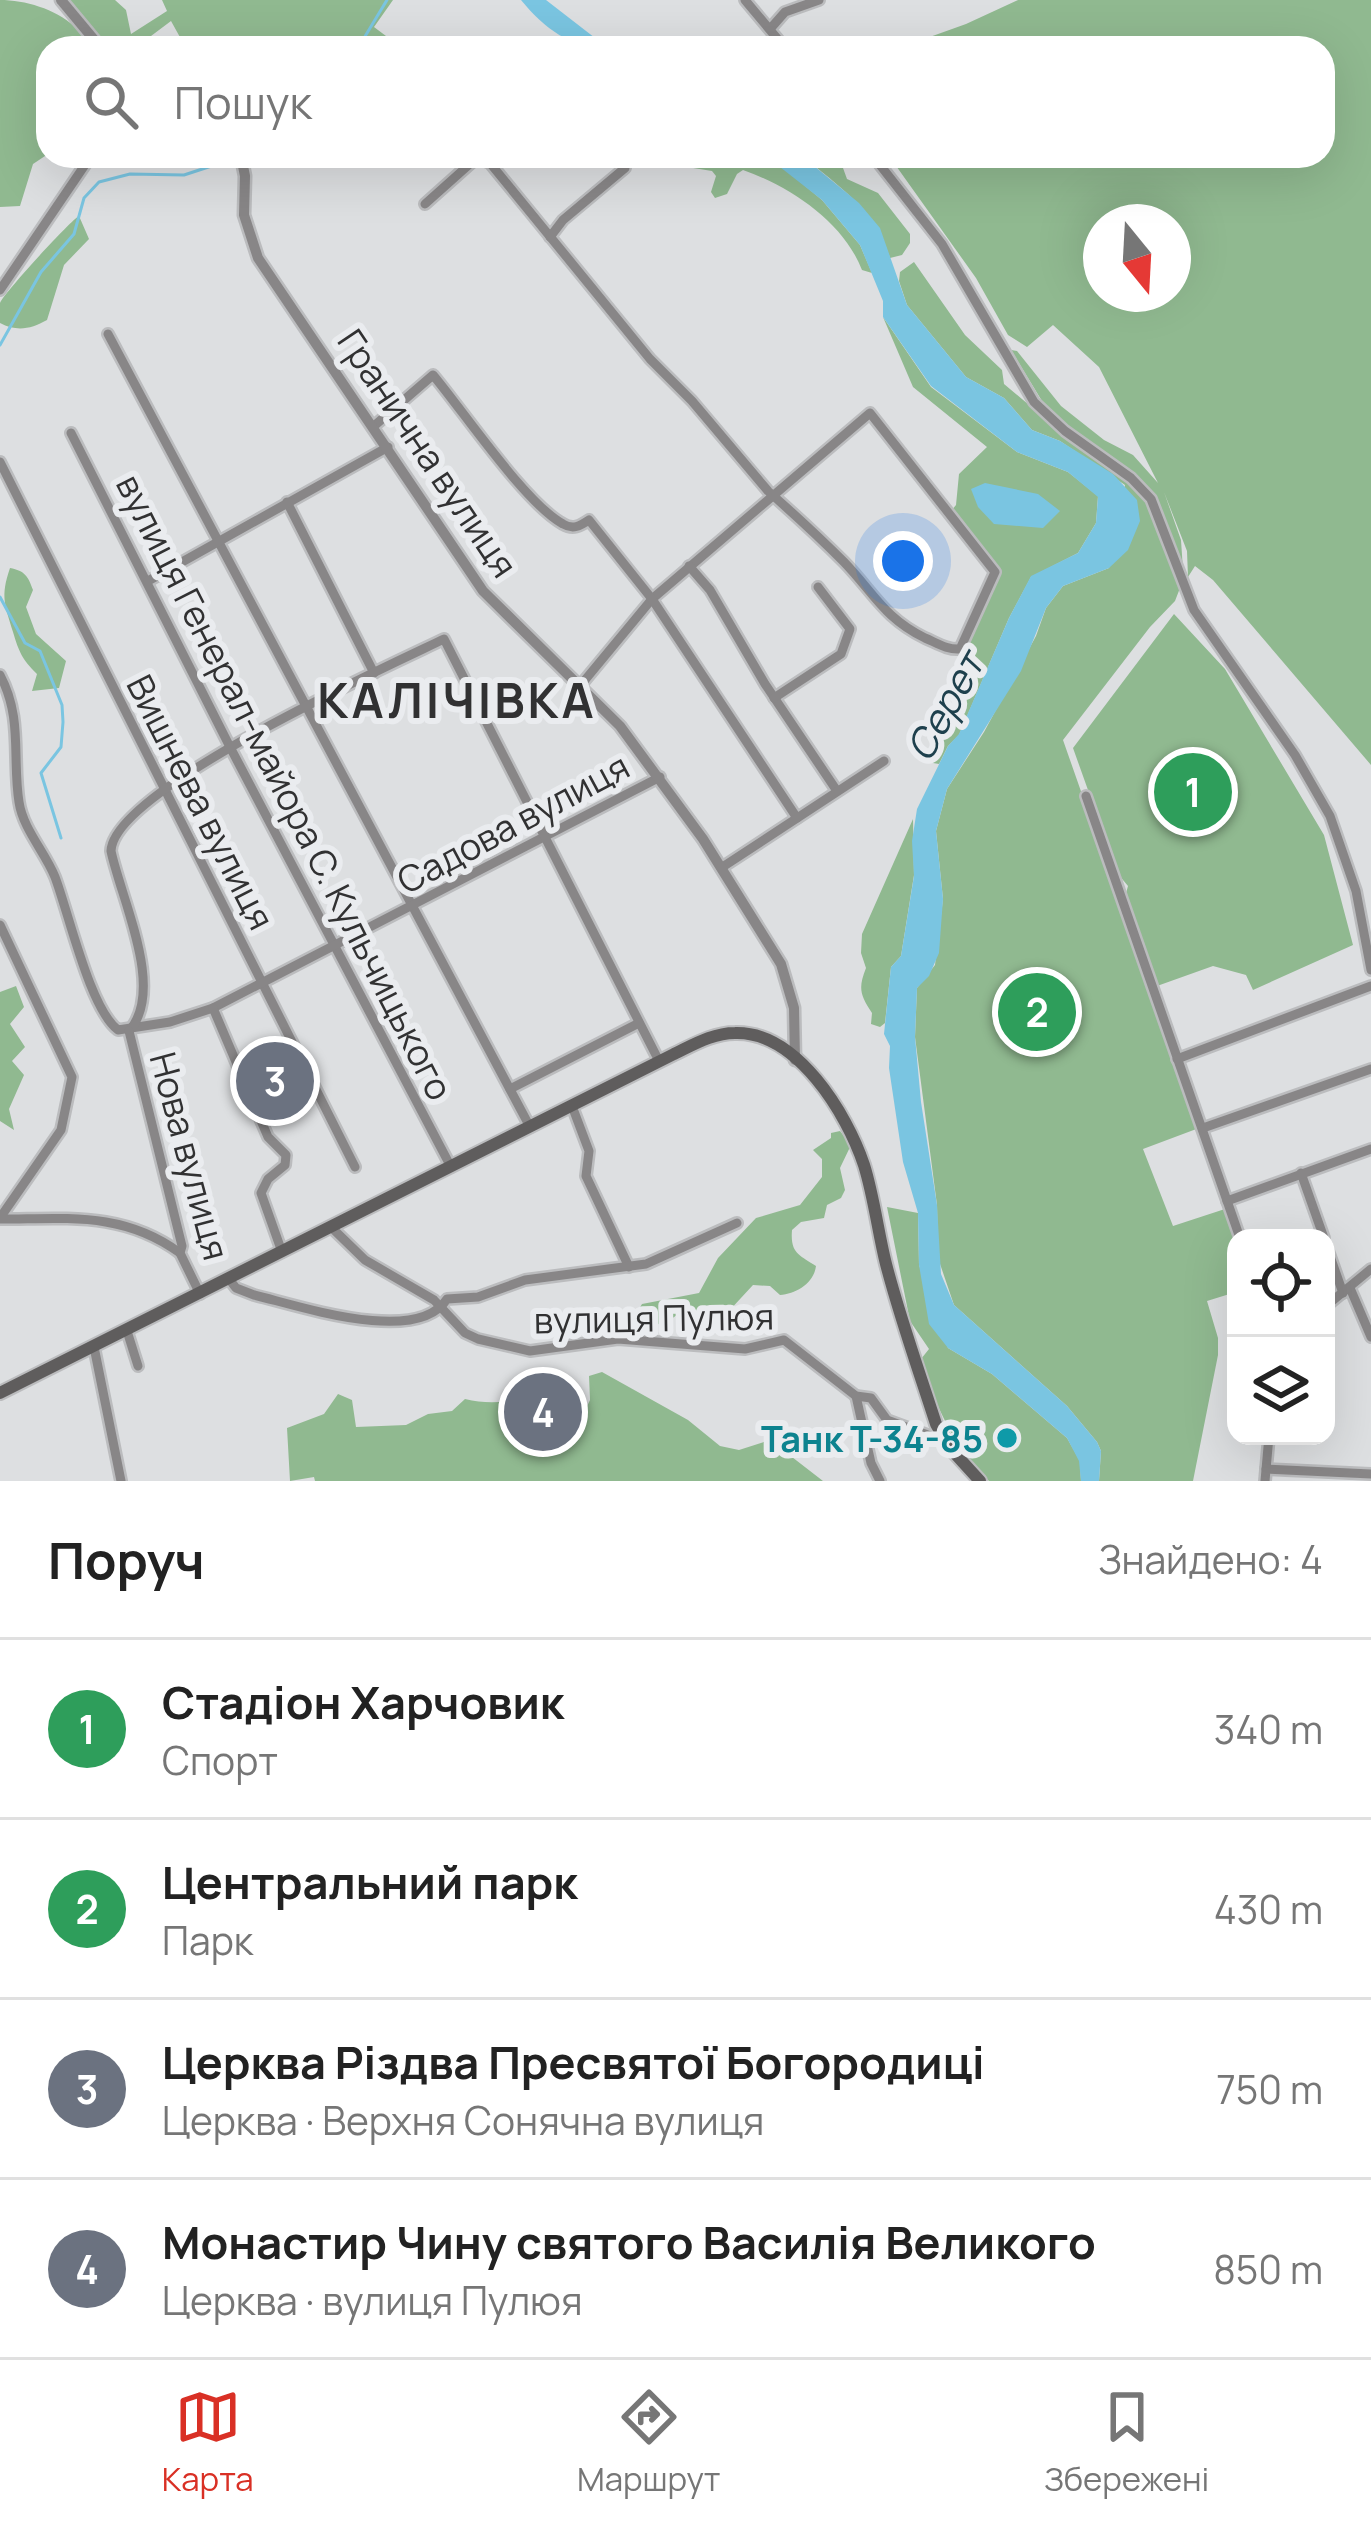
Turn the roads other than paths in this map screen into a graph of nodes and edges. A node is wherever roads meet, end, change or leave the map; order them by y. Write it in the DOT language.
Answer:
graph roads {
  1 [pos="61,0"];
  2 [pos="745,0"];
  3 [pos="819,0"];
  4 [pos="770,29"];
  5 [pos="91,36"];
  6 [pos="776,36"];
  7 [pos="83,168"];
  8 [pos="243,168"];
  9 [pos="465,168"];
  10 [pos="492,168"];
  11 [pos="625,168"];
  12 [pos="882,168"];
  13 [pos="425,204"];
  14 [pos="550,237"];
  15 [pos="0,290"];
  16 [pos="108,334"];
  17 [pos="374,426"];
  18 [pos="71,433"];
  19 [pos="388,447"];
  20 [pos="0,462"];
  21 [pos="772,495"];
  22 [pos="286,502"];
  23 [pos="220,539"];
  24 [pos="689,566"];
  25 [pos="148,581"];
  26 [pos="818,587"];
  27 [pos="652,598"];
  28 [pos="374,673"];
  29 [pos="0,675"];
  30 [pos="580,686"];
  31 [pos="774,698"];
  32 [pos="307,707"];
  33 [pos="230,747"];
  34 [pos="884,761"];
  35 [pos="660,777"];
  36 [pos="164,788"];
  37 [pos="836,791"];
  38 [pos="1086,796"];
  39 [pos="797,818"];
  40 [pos="547,836"];
  41 [pos="721,868"];
  42 [pos="411,908"];
  43 [pos="0,925"];
  44 [pos="333,945"];
  45 [pos="1371,970"];
  46 [pos="262,983"];
  47 [pos="1371,986"];
  48 [pos="213,1008"];
  49 [pos="640,1023"];
  50 [pos="129,1031"];
  51 [pos="1177,1059"];
  52 [pos="796,1060"];
  53 [pos="659,1061"];
  54 [pos="1371,1069"];
  55 [pos="510,1089"];
  56 [pos="572,1106"];
  57 [pos="530,1127"];
  58 [pos="1203,1128"];
  59 [pos="1371,1149"];
  60 [pos="355,1167"];
  61 [pos="451,1167"];
  62 [pos="1301,1173"];
  63 [pos="1227,1201"];
  64 [pos="0,1219"];
  65 [pos="737,1222"];
  66 [pos="331,1228"];
  67 [pos="1237,1229"];
  68 [pos="1320,1229"];
  69 [pos="180,1252"];
  70 [pos="282,1252"];
  71 [pos="1335,1265"];
  72 [pos="629,1267"];
  73 [pos="1371,1269"];
  74 [pos="229,1279"];
  75 [pos="1346,1290"];
  76 [pos="200,1294"];
  77 [pos="1335,1299"];
  78 [pos="441,1309"];
  79 [pos="127,1330"];
  80 [pos="1371,1337"];
  81 [pos="94,1347"];
  82 [pos="138,1366"];
  83 [pos="0,1393"];
  84 [pos="856,1396"];
  85 [pos="944,1441"];
  86 [pos="1268,1445"];
  87 [pos="1371,1474"];
  88 [pos="1266,1475"];
  89 [pos="975,1476"];
  90 [pos="122,1481"];
  91 [pos="880,1481"];
  92 [pos="957,1481"];
  1 -- 5 [label="street"];
  2 -- 4 [label="street"];
  3 -- 4 [label="street"];
  4 -- 6 [label="street"];
  7 -- 15 [label="street"];
  8 -- 17 [label="street, Гранична вулиця"];
  9 -- 13 [label="street"];
  10 -- 14 [label="street"];
  11 -- 14 [label="street"];
  12 -- 45 [label="street"];
  14 -- 21 [label="street"];
  16 -- 23 [label="street"];
  17 -- 19 [label="street, Гранична вулиця"];
  17 -- 27 [label="street"];
  18 -- 25 [label="street, вулиця Генерал-майора С. Кульчицького"];
  19 -- 22 [label="street"];
  19 -- 30 [label="street, Гранична вулиця"];
  20 -- 36 [label="street, Вишнева вулиця"];
  21 -- 21 [label="street"];
  21 -- 24 [label="street"];
  22 -- 23 [label="street"];
  22 -- 28 [label="street"];
  23 -- 25 [label="street"];
  23 -- 32 [label="street"];
  24 -- 27 [label="street"];
  24 -- 31 [label="street"];
  25 -- 33 [label="street, вулиця Генерал-майора С. Кульчицького"];
  26 -- 31 [label="street"];
  27 -- 30 [label="street"];
  27 -- 39 [label="street"];
  28 -- 32 [label="street"];
  28 -- 40 [label="street"];
  29 -- 50 [label="street"];
  30 -- 35 [label="street, Гранична вулиця"];
  31 -- 37 [label="street"];
  32 -- 33 [label="street"];
  32 -- 42 [label="street"];
  33 -- 36 [label="street"];
  33 -- 44 [label="street, вулиця Генерал-майора С. Кульчицького"];
  34 -- 37 [label="street"];
  35 -- 40 [label="street, Садова вулиця"];
  35 -- 41 [label="street, Гранична вулиця"];
  36 -- 46 [label="street, Вишнева вулиця"];
  36 -- 50 [label="street"];
  37 -- 39 [label="street"];
  38 -- 51 [label="street"];
  39 -- 41 [label="street"];
  40 -- 42 [label="street, Садова вулиця"];
  40 -- 49 [label="street"];
  41 -- 52 [label="street, Гранична вулиця"];
  42 -- 44 [label="street, Садова вулиця"];
  42 -- 55 [label="street"];
  43 -- 64 [label="street"];
  44 -- 46 [label="street, Садова вулиця"];
  44 -- 61 [label="street, вулиця Генерал-майора С. Кульчицького"];
  46 -- 48 [label="street, Садова вулиця"];
  46 -- 60 [label="street, Вишнева вулиця"];
  47 -- 51 [label="street"];
  48 -- 50 [label="street, Садова вулиця"];
  48 -- 70 [label="street"];
  49 -- 53 [label="street"];
  49 -- 55 [label="street"];
  50 -- 69 [label="street, Нова вулиця"];
  51 -- 58 [label="street"];
  52 -- 53 [label="main road"];
  52 -- 85 [label="main road"];
  53 -- 56 [label="main road"];
  54 -- 58 [label="street"];
  55 -- 57 [label="street"];
  56 -- 57 [label="main road"];
  56 -- 72 [label="street"];
  57 -- 61 [label="main road"];
  58 -- 63 [label="street"];
  59 -- 62 [label="street"];
  61 -- 66 [label="main road"];
  62 -- 63 [label="street"];
  62 -- 68 [label="street"];
  63 -- 67 [label="street"];
  64 -- 69 [label="street"];
  65 -- 72 [label="street"];
  66 -- 70 [label="main road"];
  66 -- 78 [label="street, вулиця Пулюя"];
  69 -- 76 [label="street, Нова вулиця"];
  70 -- 74 [label="main road"];
  71 -- 75 [label="street"];
  72 -- 78 [label="street"];
  73 -- 75 [label="street"];
  74 -- 76 [label="main road"];
  74 -- 78 [label="street"];
  75 -- 77 [label="street"];
  75 -- 80 [label="street"];
  76 -- 79 [label="main road"];
  78 -- 84 [label="street, вулиця Пулюя"];
  79 -- 81 [label="main road"];
  79 -- 82 [label="street"];
  81 -- 83 [label="main road"];
  81 -- 90 [label="street"];
  84 -- 85 [label="street, вулиця Пулюя"];
  84 -- 91 [label="street"];
  85 -- 89 [label="main road"];
  86 -- 88 [label="street"];
  87 -- 88 [label="street"];
  89 -- 92 [label="street"];
}
